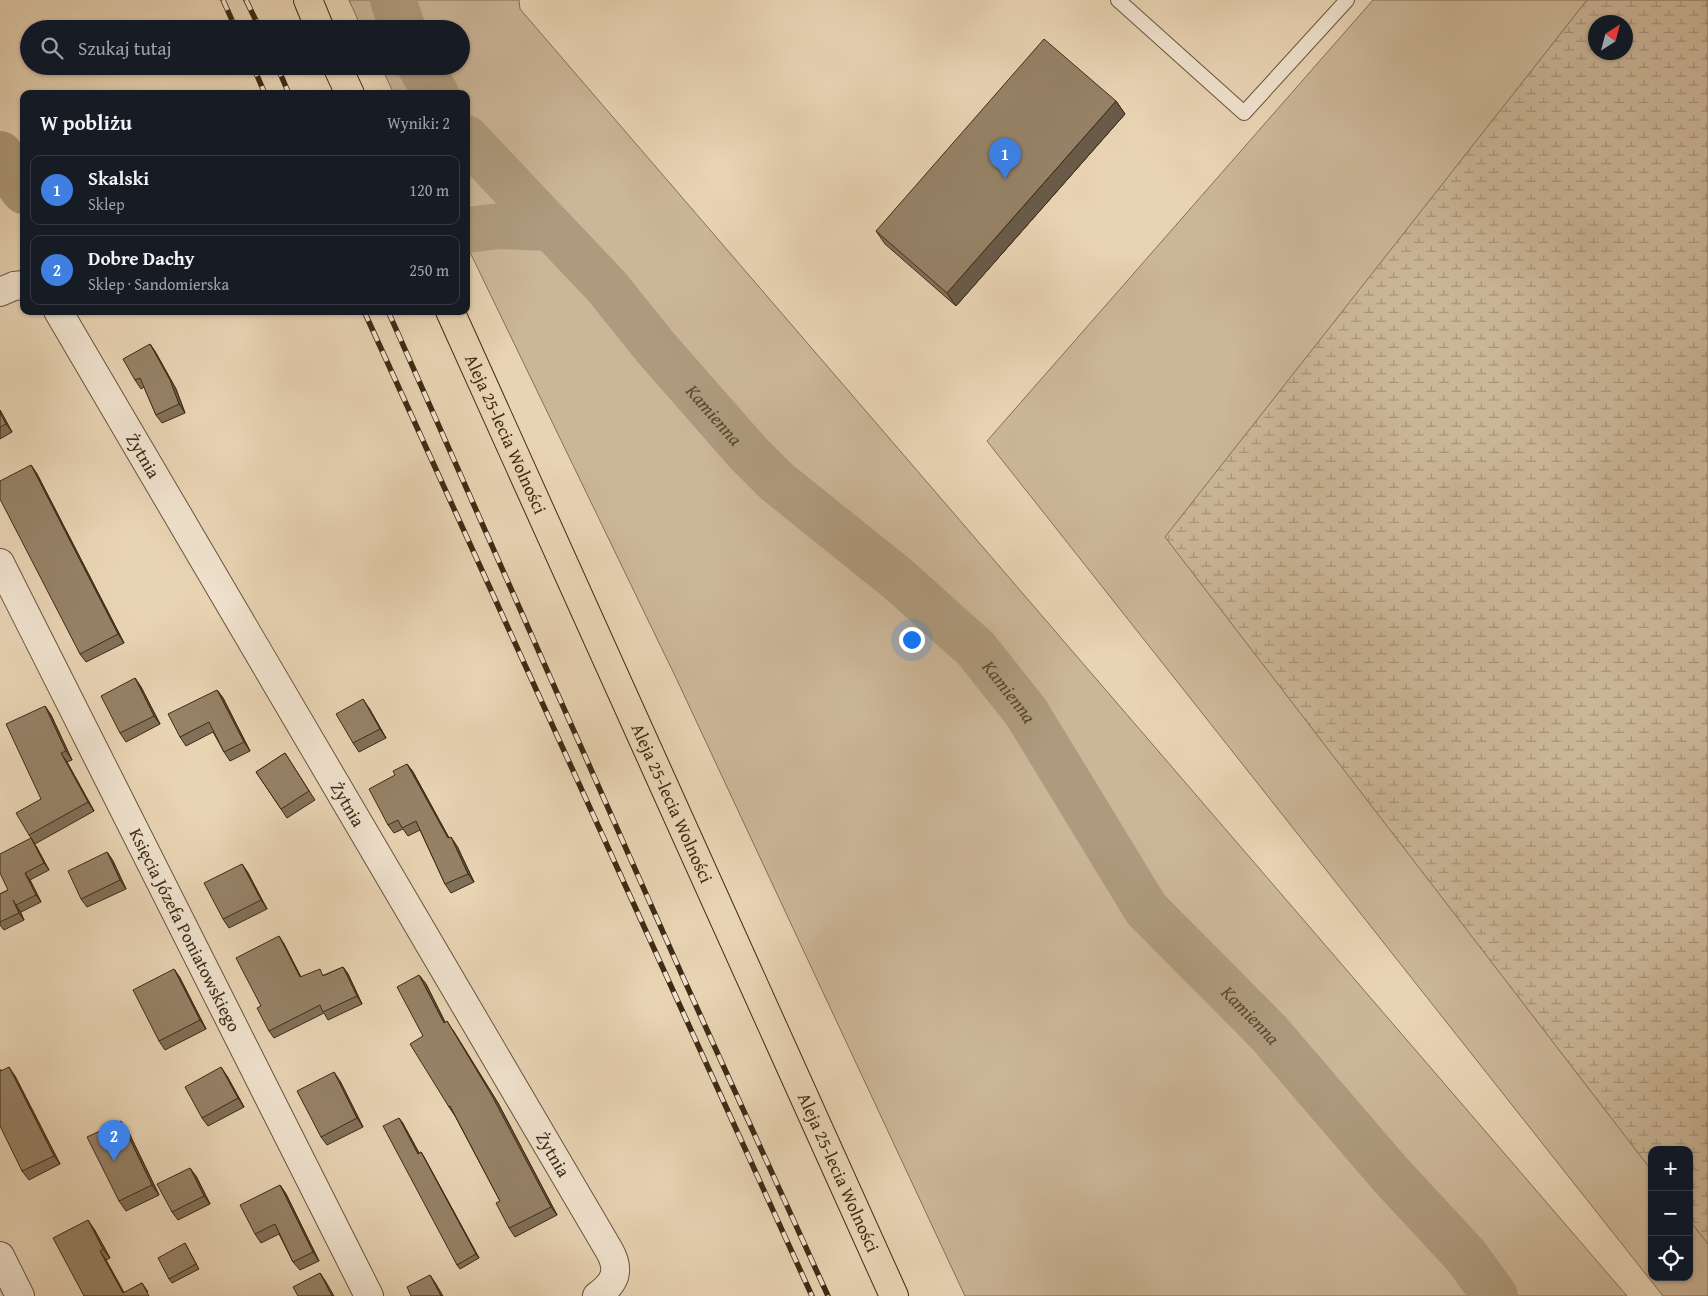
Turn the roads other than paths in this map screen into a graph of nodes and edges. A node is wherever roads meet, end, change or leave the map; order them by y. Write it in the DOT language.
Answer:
graph roads {
  1 [pos="308,0"];
  2 [pos="1118,0"];
  3 [pos="1347,0"];
  4 [pos="316,20"];
  5 [pos="341,75"];
  6 [pos="348,90"];
  7 [pos="20,285"];
  8 [pos="0,292"];
  9 [pos="60,315"];
  10 [pos="452,315"];
  11 [pos="0,564"];
  12 [pos="0,1256"];
  13 [pos="20,1296"];
  14 [pos="370,1296"];
  15 [pos="597,1296"];
  16 [pos="894,1296"];
  1 -- 4 [label="main road"];
  2 -- 3 [label="lane"];
  5 -- 6 [label="main road"];
  7 -- 8 [label="street"];
  9 -- 15 [label="street, Żytnia"];
  10 -- 16 [label="main road, Aleja 25-lecia Wolności"];
  11 -- 14 [label="street, Księcia Józefa Poniatowskiego"];
  12 -- 13 [label="street"];
}
